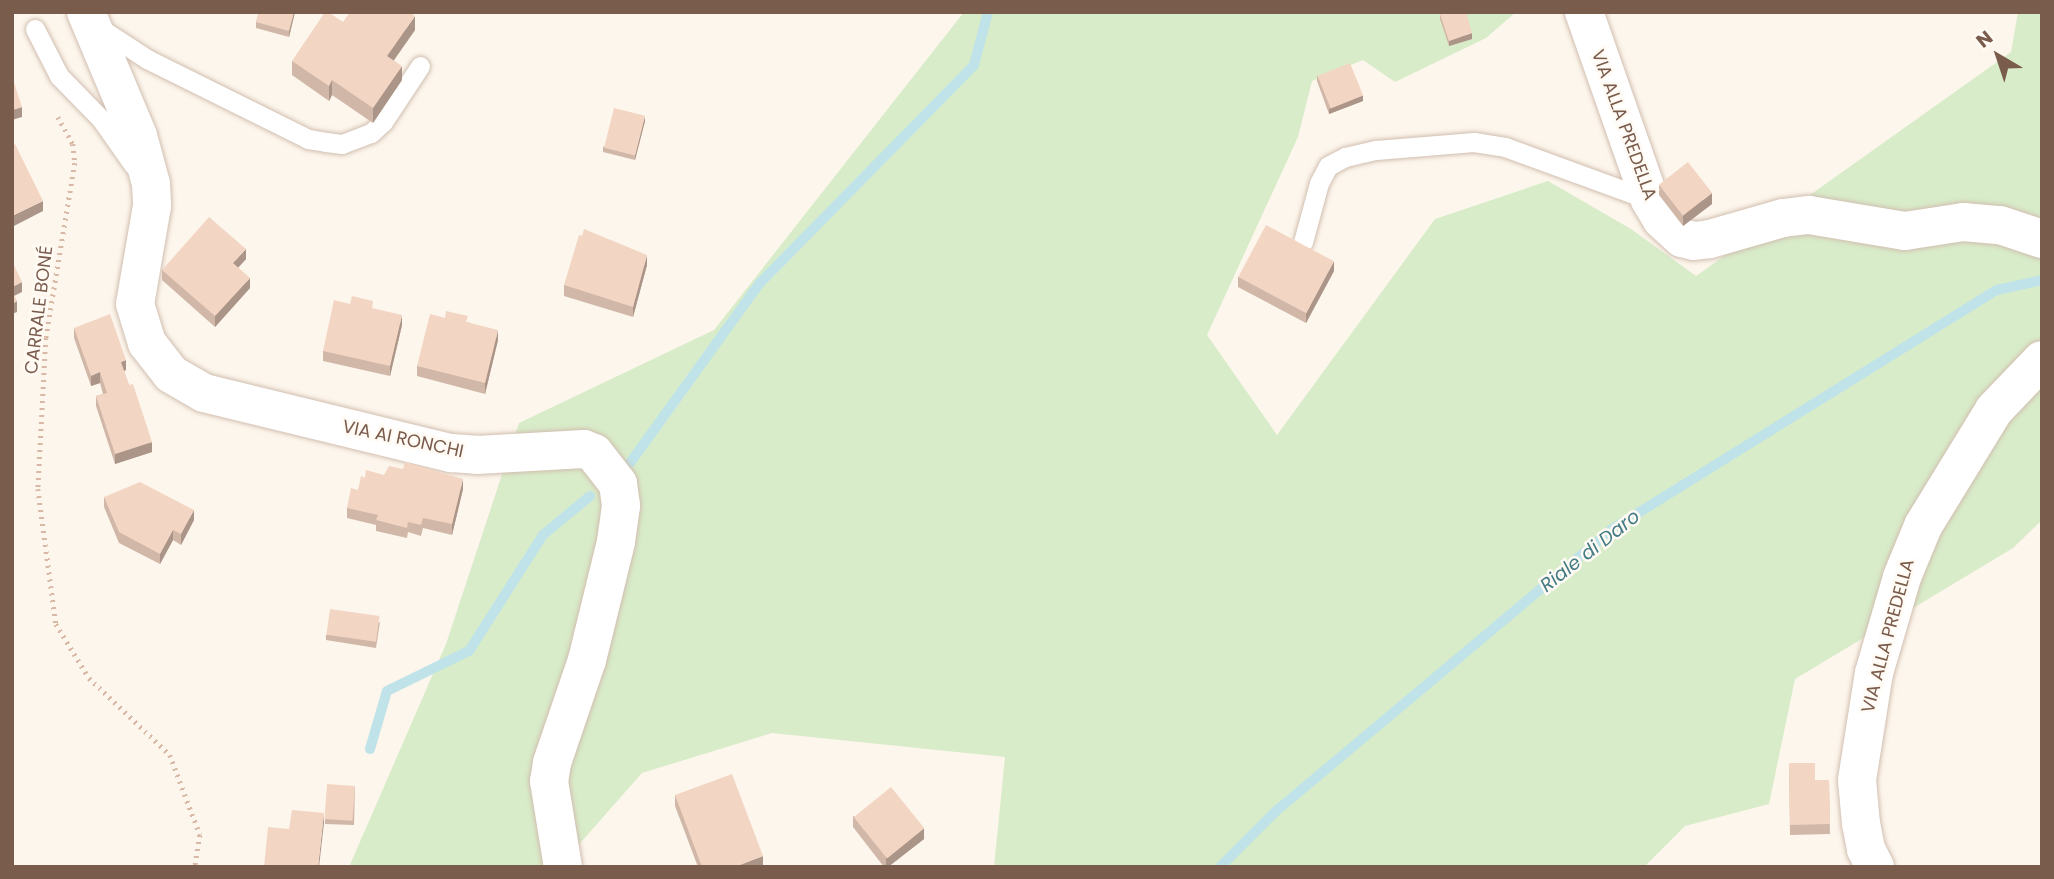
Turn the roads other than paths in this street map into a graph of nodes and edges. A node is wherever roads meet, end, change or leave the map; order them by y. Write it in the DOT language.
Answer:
graph roads {
  1 [pos="1584,12"];
  2 [pos="88,17"];
  3 [pos="35,29"];
  4 [pos="420,66"];
  5 [pos="151,184"];
  6 [pos="1650,200"];
  7 [pos="2042,239"];
  8 [pos="1303,242"];
  9 [pos="2042,360"];
  10 [pos="563,867"];
  11 [pos="1875,867"];
  1 -- 6 [label="street, VIA ALLA PREDELLA"];
  2 -- 4 [label="lane"];
  2 -- 5 [label="street, VIA AI RONCHI"];
  3 -- 5 [label="lane"];
  5 -- 10 [label="street, VIA AI RONCHI"];
  6 -- 7 [label="street, VIA ALLA PREDELLA"];
  6 -- 8 [label="lane"];
  9 -- 11 [label="street, VIA ALLA PREDELLA"];
}
